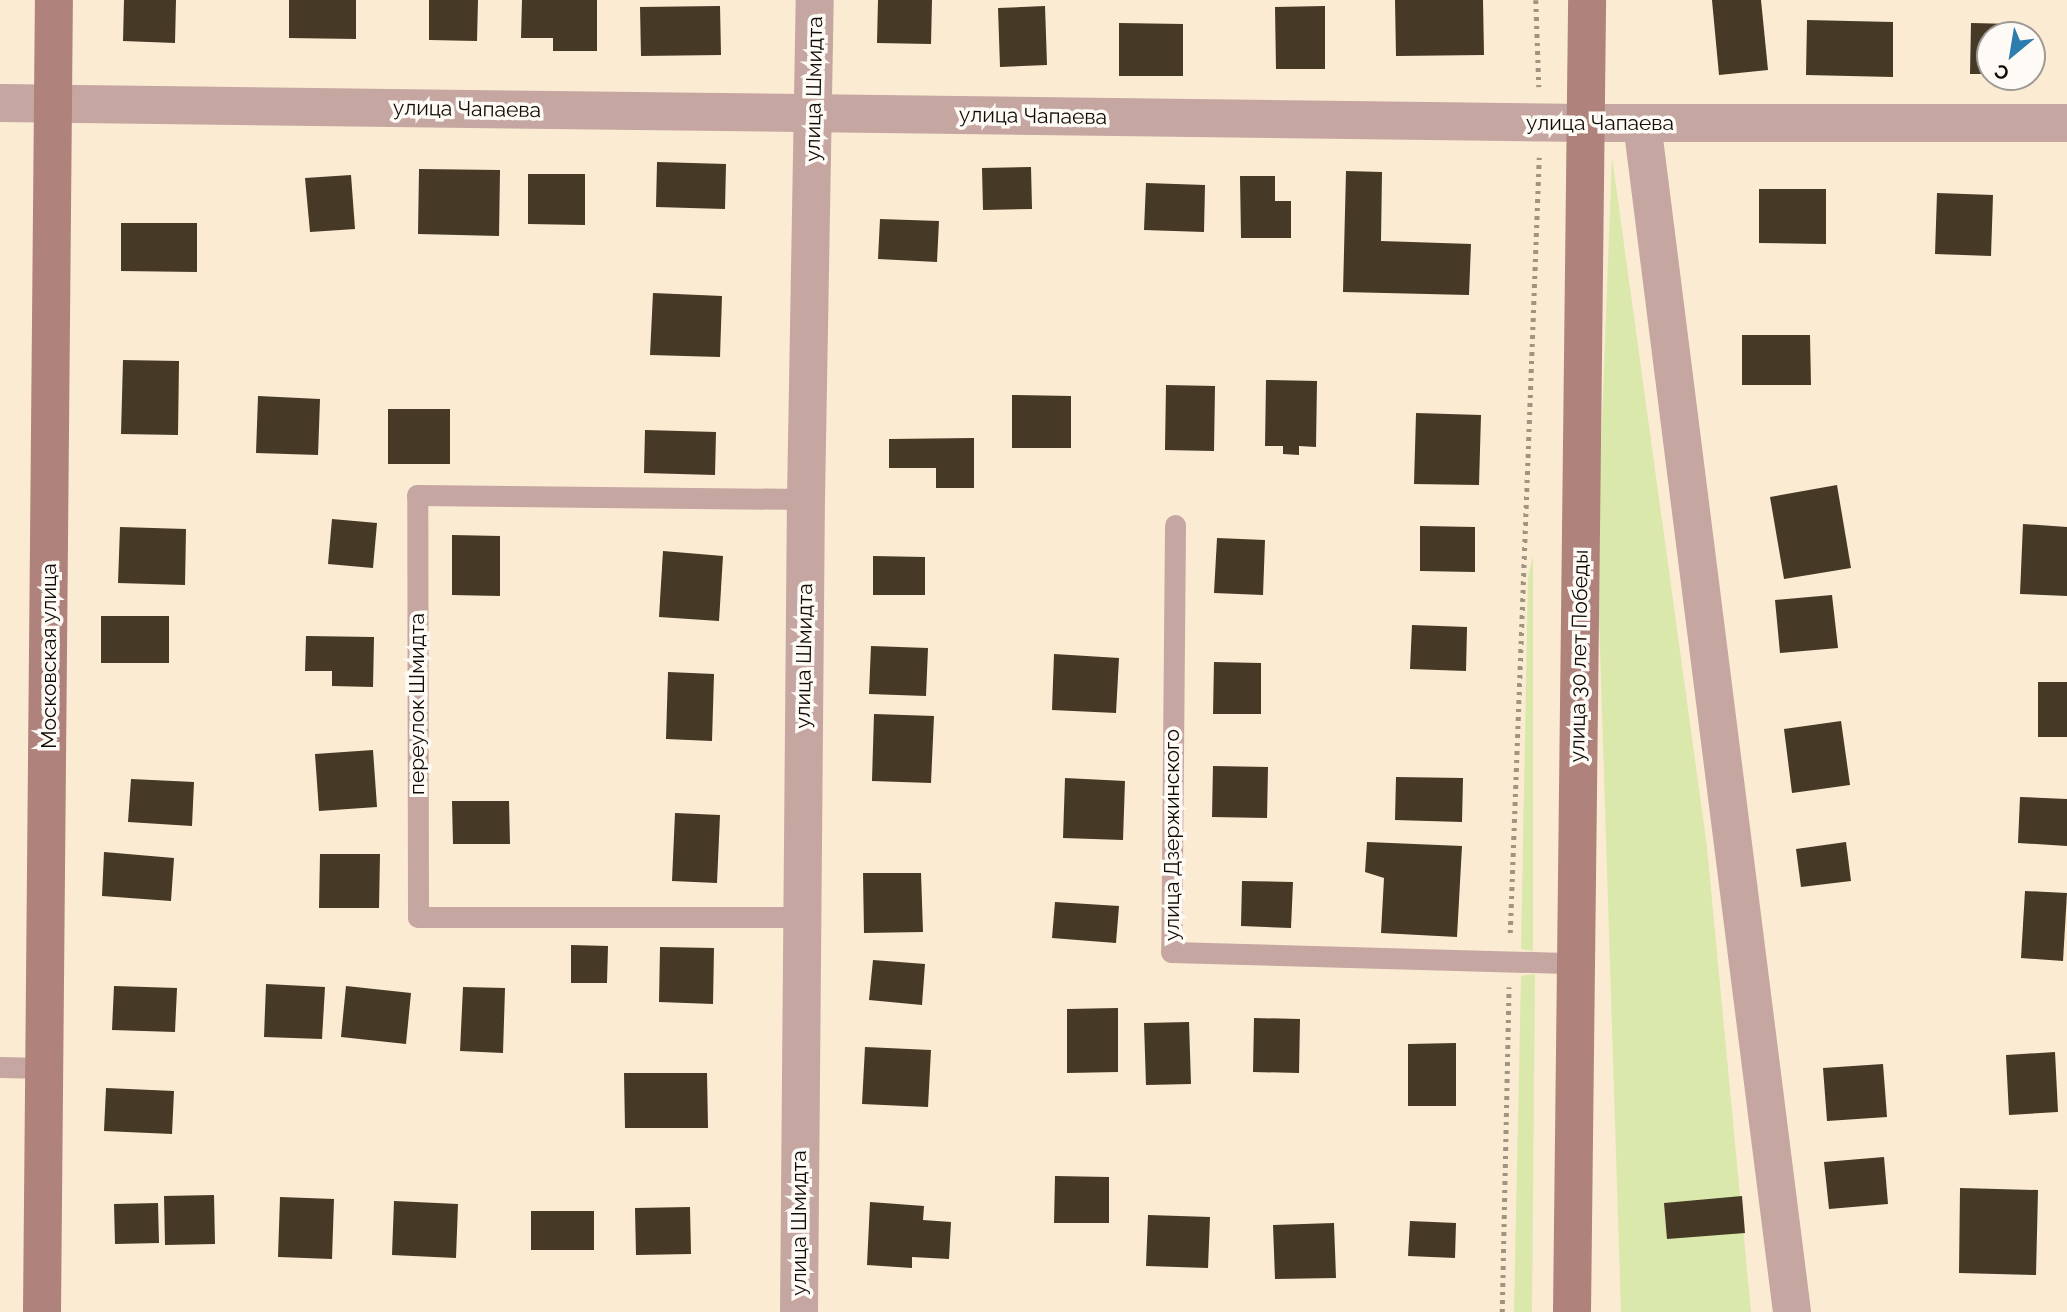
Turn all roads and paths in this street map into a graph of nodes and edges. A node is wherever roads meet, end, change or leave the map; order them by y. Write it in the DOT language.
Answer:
graph roads {
  1 [pos="54,0"];
  2 [pos="815,0"];
  3 [pos="1535,0"];
  4 [pos="1587,0"];
  5 [pos="0,103"];
  6 [pos="54,104"];
  7 [pos="814,113"];
  8 [pos="1540,122"];
  9 [pos="1587,123"];
  10 [pos="1642,123"];
  11 [pos="2067,123"];
  12 [pos="806,499"];
  13 [pos="1175,525"];
  14 [pos="802,917"];
  15 [pos="1509,960"];
  16 [pos="1574,963"];
  17 [pos="0,1067"];
  18 [pos="46,1068"];
  19 [pos="42,1312"];
  20 [pos="799,1312"];
  21 [pos="1502,1312"];
  22 [pos="1572,1312"];
  23 [pos="1792,1312"];
  1 -- 6 [label="street, Московская улица"];
  2 -- 7 [label="street, улица Шмидта"];
  3 -- 8 [label="path"];
  4 -- 9 [label="street, улица 30 лет Победы"];
  5 -- 6 [label="street, улица Чапаева"];
  6 -- 7 [label="street, улица Чапаева"];
  6 -- 18 [label="street, Московская улица"];
  7 -- 8 [label="street, улица Чапаева"];
  7 -- 12 [label="street, улица Шмидта"];
  8 -- 9 [label="street, улица Чапаева"];
  8 -- 15 [label="path"];
  9 -- 10 [label="street, улица Чапаева"];
  9 -- 16 [label="street, улица 30 лет Победы"];
  10 -- 11 [label="street, улица Чапаева"];
  10 -- 23 [label="street"];
  12 -- 14 [label="street, улица Шмидта"];
  12 -- 14 [label="lane, переулок Шмидта"];
  13 -- 15 [label="lane, улица Дзержинского"];
  14 -- 20 [label="street, улица Шмидта"];
  15 -- 16 [label="lane, улица Дзержинского"];
  15 -- 21 [label="path"];
  16 -- 22 [label="street, улица 30 лет Победы"];
  17 -- 18 [label="lane"];
  18 -- 19 [label="street, Московская улица"];
}
